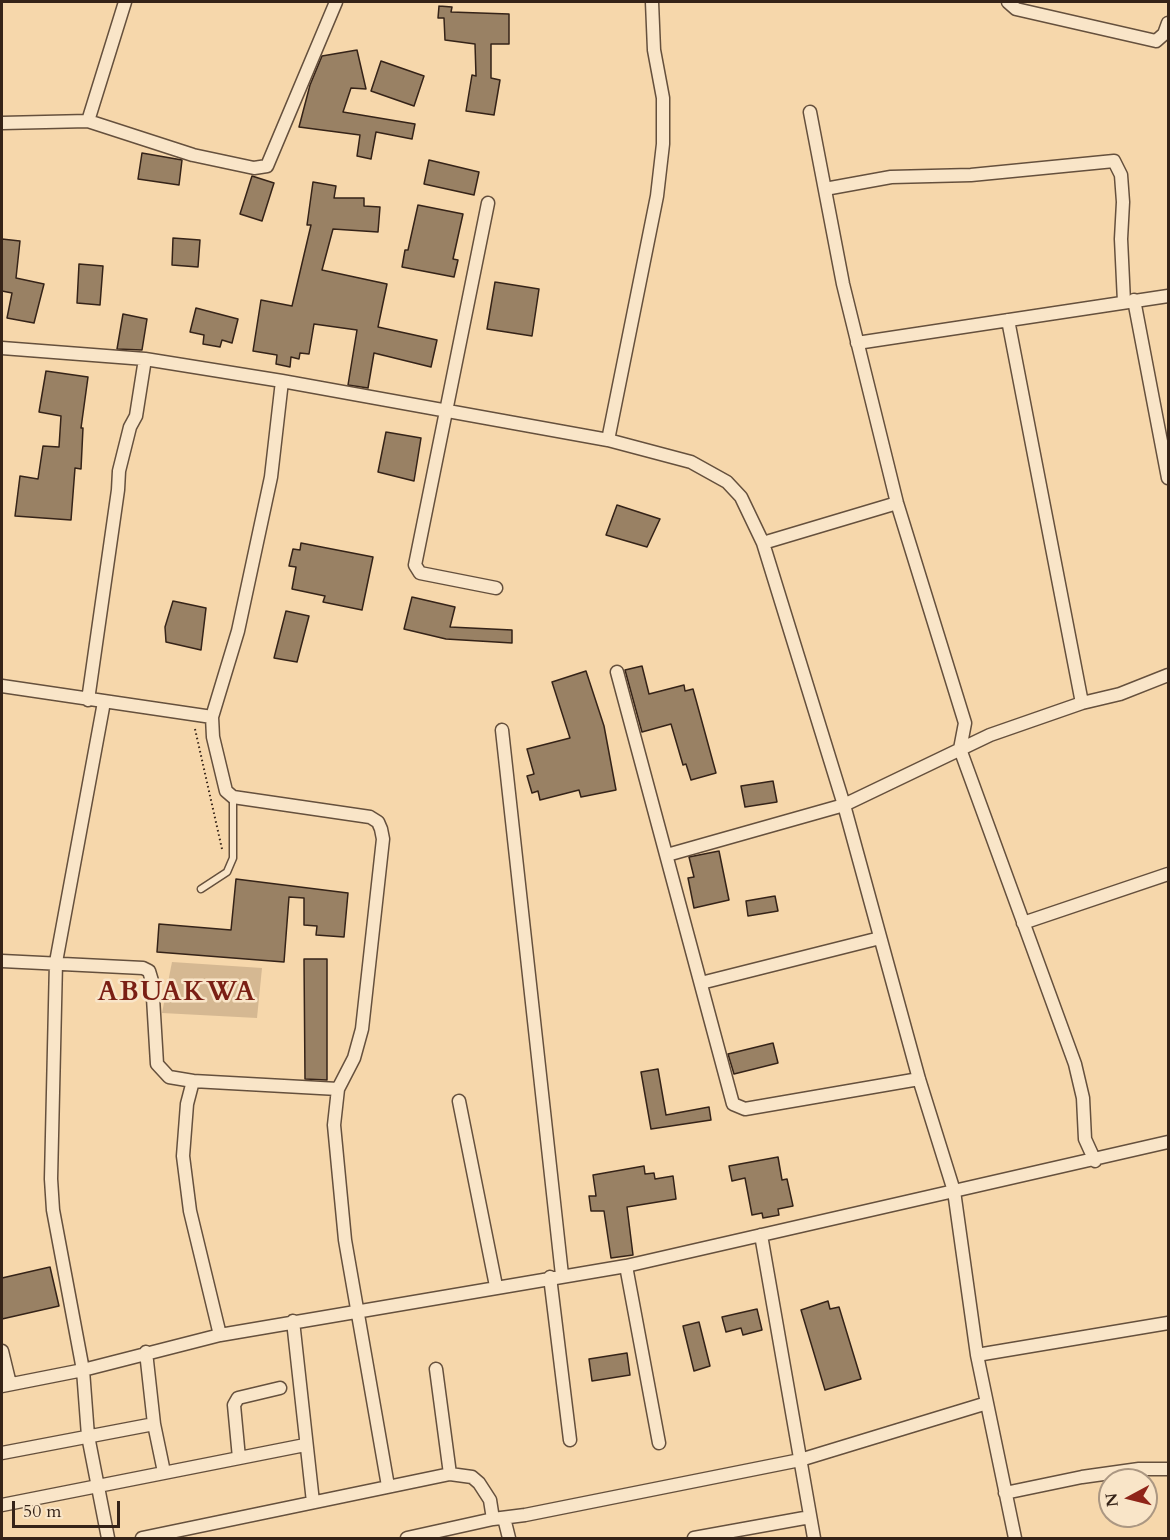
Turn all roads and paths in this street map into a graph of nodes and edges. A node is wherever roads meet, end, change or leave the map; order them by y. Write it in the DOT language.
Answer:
graph roads {
  1 [pos="125,2"];
  2 [pos="336,2"];
  3 [pos="652,2"];
  4 [pos="1008,2"];
  5 [pos="1168,23"];
  6 [pos="810,112"];
  7 [pos="88,121"];
  8 [pos="2,123"];
  9 [pos="825,189"];
  10 [pos="488,203"];
  11 [pos="1168,296"];
  12 [pos="1129,301"];
  13 [pos="1008,320"];
  14 [pos="857,343"];
  15 [pos="2,348"];
  16 [pos="145,359"];
  17 [pos="282,381"];
  18 [pos="446,412"];
  19 [pos="608,440"];
  20 [pos="1168,478"];
  21 [pos="897,503"];
  22 [pos="763,543"];
  23 [pos="496,588"];
  24 [pos="617,672"];
  25 [pos="1168,675"];
  26 [pos="2,686"];
  27 [pos="88,700"];
  28 [pos="104,702"];
  29 [pos="1082,702"];
  30 [pos="192,714"];
  31 [pos="212,717"];
  32 [pos="502,730"];
  33 [pos="960,749"];
  34 [pos="233,797"];
  35 [pos="844,805"];
  36 [pos="222,849"];
  37 [pos="667,855"];
  38 [pos="1168,874"];
  39 [pos="201,889"];
  40 [pos="1023,923"];
  41 [pos="880,938"];
  42 [pos="2,961"];
  43 [pos="56,962"];
  44 [pos="700,983"];
  45 [pos="918,1079"];
  46 [pos="193,1082"];
  47 [pos="338,1089"];
  48 [pos="459,1101"];
  49 [pos="1168,1142"];
  50 [pos="1095,1161"];
  51 [pos="954,1191"];
  52 [pos="761,1235"];
  53 [pos="626,1266"];
  54 [pos="556,1276"];
  55 [pos="496,1286"];
  56 [pos="357,1311"];
  57 [pos="293,1321"];
  58 [pos="1168,1323"];
  59 [pos="220,1335"];
  60 [pos="2,1351"];
  61 [pos="146,1352"];
  62 [pos="977,1355"];
  63 [pos="436,1369"];
  64 [pos="83,1370"];
  65 [pos="6,1385"];
  66 [pos="280,1388"];
  67 [pos="987,1403"];
  68 [pos="154,1424"];
  69 [pos="88,1436"];
  70 [pos="570,1440"];
  71 [pos="659,1443"];
  72 [pos="305,1444"];
  73 [pos="2,1453"];
  74 [pos="238,1458"];
  75 [pos="800,1460"];
  76 [pos="1168,1468"];
  77 [pos="164,1472"];
  78 [pos="450,1474"];
  79 [pos="97,1485"];
  80 [pos="388,1486"];
  81 [pos="1005,1493"];
  82 [pos="313,1502"];
  83 [pos="2,1505"];
  84 [pos="810,1517"];
  85 [pos="499,1518"];
  86 [pos="210,1525"];
  87 [pos="108,1539"];
  88 [pos="142,1539"];
  89 [pos="213,1539"];
  90 [pos="407,1539"];
  91 [pos="508,1539"];
  92 [pos="694,1539"];
  93 [pos="814,1539"];
  94 [pos="1015,1539"];
  1 -- 7 [label="street"];
  2 -- 7 [label="street"];
  3 -- 19 [label="street"];
  4 -- 5 [label="street"];
  6 -- 9 [label="street"];
  7 -- 8 [label="street"];
  9 -- 12 [label="street"];
  9 -- 14 [label="street"];
  10 -- 18 [label="street"];
  11 -- 12 [label="street"];
  12 -- 13 [label="street"];
  12 -- 20 [label="street"];
  13 -- 14 [label="street"];
  13 -- 29 [label="street"];
  14 -- 21 [label="street"];
  15 -- 16 [label="street"];
  16 -- 17 [label="street"];
  16 -- 27 [label="street"];
  17 -- 18 [label="street"];
  17 -- 31 [label="street"];
  18 -- 19 [label="street"];
  18 -- 23 [label="street"];
  19 -- 22 [label="street"];
  21 -- 22 [label="street"];
  21 -- 33 [label="street"];
  22 -- 35 [label="street"];
  24 -- 37 [label="street"];
  25 -- 29 [label="street"];
  26 -- 27 [label="street"];
  27 -- 28 [label="street"];
  28 -- 30 [label="street"];
  28 -- 43 [label="street"];
  29 -- 33 [label="street"];
  30 -- 31 [label="street"];
  30 -- 36 [label="path"];
  31 -- 34 [label="street"];
  32 -- 54 [label="street"];
  33 -- 35 [label="street"];
  33 -- 40 [label="street"];
  34 -- 39 [label="lane"];
  34 -- 47 [label="street"];
  35 -- 37 [label="street"];
  35 -- 41 [label="street"];
  37 -- 44 [label="street"];
  38 -- 40 [label="street"];
  40 -- 50 [label="street"];
  41 -- 44 [label="street"];
  41 -- 45 [label="street"];
  42 -- 43 [label="street"];
  43 -- 46 [label="street"];
  43 -- 64 [label="street"];
  44 -- 45 [label="street"];
  45 -- 51 [label="street"];
  46 -- 47 [label="street"];
  46 -- 59 [label="street"];
  47 -- 56 [label="street"];
  48 -- 55 [label="street"];
  49 -- 50 [label="street"];
  50 -- 51 [label="street"];
  51 -- 52 [label="street"];
  51 -- 62 [label="street"];
  52 -- 53 [label="street"];
  52 -- 75 [label="street"];
  53 -- 54 [label="street"];
  53 -- 71 [label="street"];
  54 -- 55 [label="street"];
  54 -- 70 [label="street"];
  55 -- 56 [label="street"];
  56 -- 57 [label="street"];
  56 -- 80 [label="street"];
  57 -- 59 [label="street"];
  57 -- 72 [label="street"];
  58 -- 62 [label="street"];
  59 -- 61 [label="street"];
  60 -- 65 [label="street"];
  61 -- 64 [label="street"];
  61 -- 68 [label="street"];
  62 -- 67 [label="street"];
  63 -- 78 [label="street"];
  64 -- 65 [label="street"];
  64 -- 69 [label="street"];
  66 -- 74 [label="street"];
  67 -- 75 [label="street"];
  67 -- 81 [label="street"];
  68 -- 69 [label="street"];
  68 -- 77 [label="street"];
  69 -- 73 [label="street"];
  69 -- 79 [label="street"];
  72 -- 74 [label="street"];
  72 -- 82 [label="street"];
  74 -- 77 [label="street"];
  75 -- 84 [label="street"];
  75 -- 85 [label="street"];
  76 -- 81 [label="street"];
  77 -- 79 [label="street"];
  78 -- 80 [label="street"];
  78 -- 85 [label="street"];
  79 -- 83 [label="street"];
  79 -- 87 [label="street"];
  80 -- 82 [label="street"];
  81 -- 94 [label="street"];
  82 -- 86 [label="street"];
  84 -- 92 [label="street"];
  84 -- 93 [label="street"];
  85 -- 90 [label="street"];
  85 -- 91 [label="street"];
  86 -- 88 [label="street"];
  86 -- 89 [label="street"];
}
